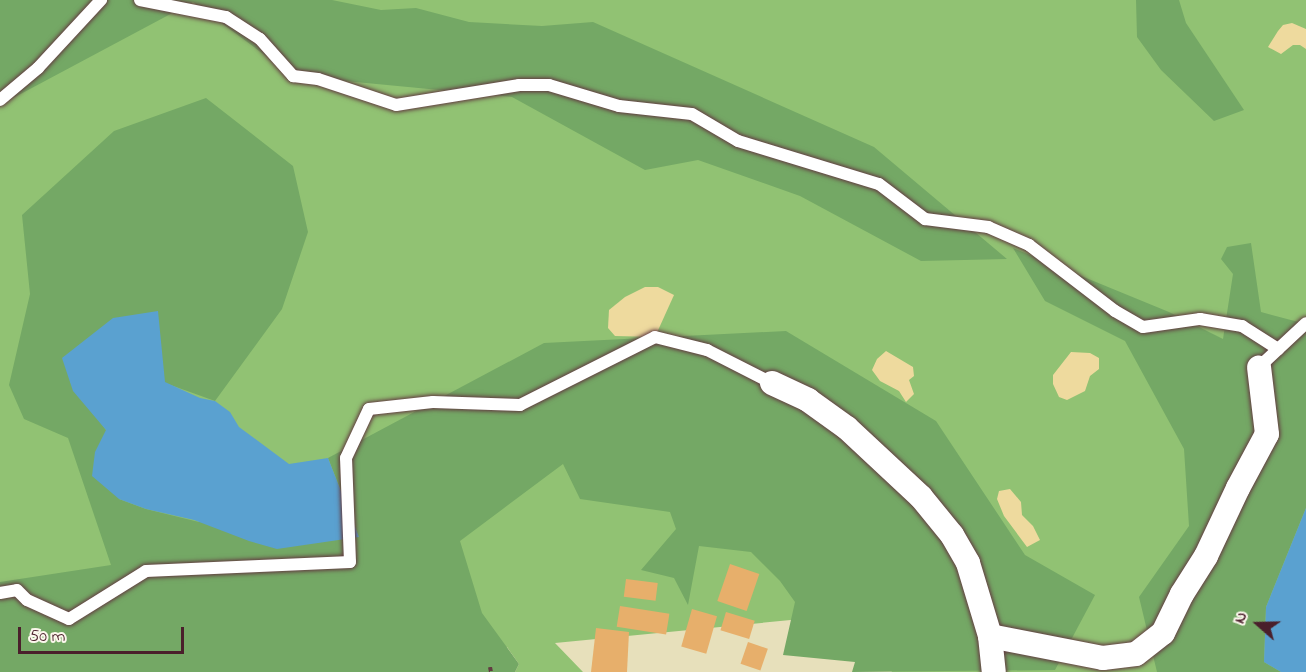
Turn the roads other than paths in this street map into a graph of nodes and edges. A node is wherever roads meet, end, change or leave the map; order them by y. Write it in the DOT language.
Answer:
graph roads {
  1 [pos="101,0"];
  2 [pos="140,0"];
  3 [pos="0,100"];
  4 [pos="1306,323"];
  5 [pos="1278,349"];
  6 [pos="1259,368"];
  7 [pos="772,383"];
  8 [pos="0,593"];
  9 [pos="990,636"];
  10 [pos="994,672"];
  1 -- 3 [label="lane"];
  2 -- 5 [label="lane"];
  4 -- 5 [label="lane"];
  5 -- 6 [label="lane"];
  6 -- 9 [label="street"];
  7 -- 8 [label="lane"];
  7 -- 9 [label="street"];
  9 -- 10 [label="street"];
}
